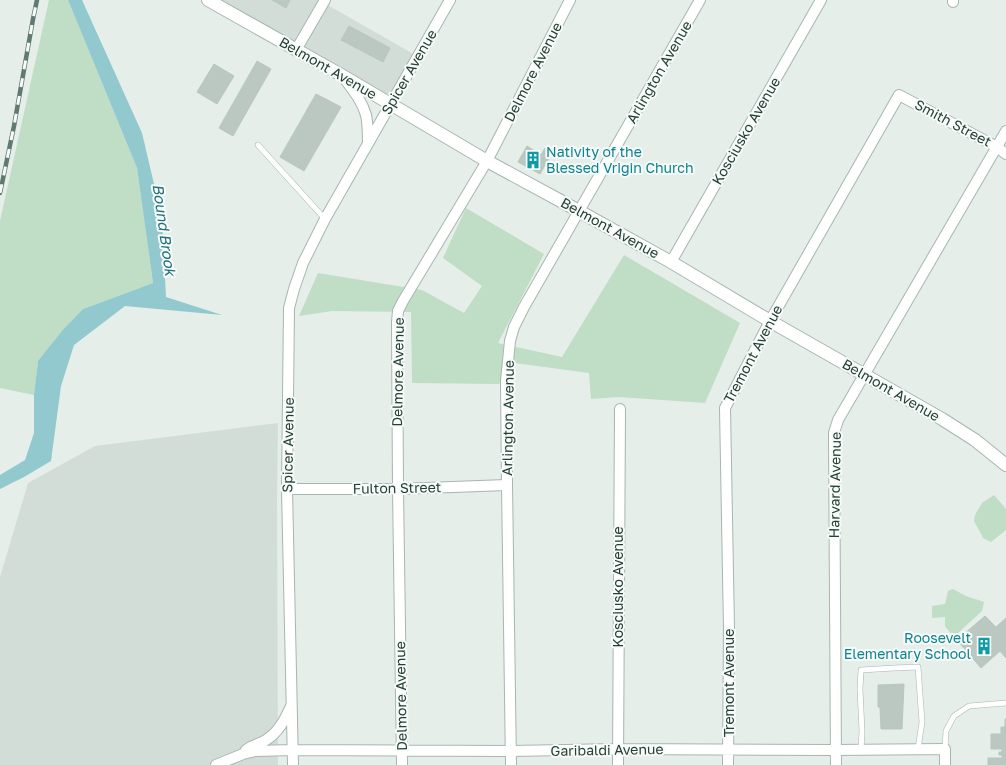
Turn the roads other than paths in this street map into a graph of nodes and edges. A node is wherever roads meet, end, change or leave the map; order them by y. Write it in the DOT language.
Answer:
graph roads {
  1 [pos="208,0"];
  2 [pos="325,0"];
  3 [pos="450,0"];
  4 [pos="570,0"];
  5 [pos="700,0"];
  6 [pos="821,0"];
  7 [pos="296,50"];
  8 [pos="342,76"];
  9 [pos="899,95"];
  10 [pos="390,104"];
  11 [pos="1006,131"];
  12 [pos="368,144"];
  13 [pos="258,145"];
  14 [pos="997,147"];
  15 [pos="1006,154"];
  16 [pos="487,161"];
  17 [pos="579,211"];
  18 [pos="325,219"];
  19 [pos="671,262"];
  20 [pos="770,321"];
  21 [pos="865,375"];
  22 [pos="620,409"];
  23 [pos="1006,465"];
  24 [pos="506,485"];
  25 [pos="287,489"];
  26 [pos="398,489"];
  27 [pos="1006,703"];
  28 [pos="292,704"];
  29 [pos="919,748"];
  30 [pos="618,749"];
  31 [pos="945,749"];
  32 [pos="293,750"];
  33 [pos="402,750"];
  34 [pos="728,750"];
  35 [pos="836,750"];
  36 [pos="861,750"];
  37 [pos="511,751"];
  38 [pos="243,754"];
  39 [pos="216,765"];
  40 [pos="292,765"];
  41 [pos="402,765"];
  42 [pos="511,765"];
  43 [pos="618,765"];
  44 [pos="728,765"];
  45 [pos="836,765"];
  46 [pos="945,765"];
  1 -- 7 [label="street, Belmont Avenue"];
  2 -- 7 [label="street"];
  3 -- 10 [label="street, Spicer Avenue"];
  4 -- 16 [label="street, Delmore Avenue"];
  5 -- 17 [label="street, Arlington Avenue"];
  6 -- 19 [label="street, Kosciusko Avenue"];
  7 -- 8 [label="street, Belmont Avenue"];
  8 -- 10 [label="street, Belmont Avenue"];
  8 -- 12 [label="street, Spicer Avenue"];
  9 -- 14 [label="street, Smith Street"];
  9 -- 20 [label="street, Tremont Avenue"];
  10 -- 12 [label="street, Spicer Avenue"];
  10 -- 16 [label="street, Belmont Avenue"];
  11 -- 14 [label="street, Harvard Avenue"];
  12 -- 18 [label="street, Spicer Avenue"];
  13 -- 18 [label="lane"];
  14 -- 15 [label="street, Smith Street"];
  14 -- 21 [label="street, Harvard Avenue"];
  16 -- 17 [label="street, Belmont Avenue"];
  16 -- 26 [label="street, Delmore Avenue"];
  17 -- 19 [label="street, Belmont Avenue"];
  17 -- 24 [label="street, Arlington Avenue"];
  18 -- 25 [label="street, Spicer Avenue"];
  19 -- 20 [label="street, Belmont Avenue"];
  20 -- 21 [label="street, Belmont Avenue"];
  20 -- 34 [label="street, Tremont Avenue"];
  21 -- 23 [label="street, Belmont Avenue"];
  21 -- 35 [label="street, Harvard Avenue"];
  22 -- 30 [label="street, Kosciusko Avenue"];
  24 -- 26 [label="street, Fulton Street"];
  24 -- 37 [label="street, Arlington Avenue"];
  25 -- 26 [label="street, Fulton Street"];
  25 -- 28 [label="street, Spicer Avenue"];
  26 -- 33 [label="street, Delmore Avenue"];
  27 -- 31 [label="lane"];
  28 -- 32 [label="street, Spicer Avenue"];
  28 -- 38 [label="street"];
  29 -- 31 [label="street, Garibaldi Avenue"];
  29 -- 36 [label="street, Garibaldi Avenue"];
  29 -- 36 [label="lane"];
  30 -- 34 [label="street, Garibaldi Avenue"];
  30 -- 37 [label="street, Garibaldi Avenue"];
  30 -- 43 [label="street, Kosciusko Avenue"];
  31 -- 46 [label="street"];
  32 -- 33 [label="street, Garibaldi Avenue"];
  32 -- 38 [label="street, Garibaldi Avenue"];
  32 -- 40 [label="street, Spicer Avenue"];
  33 -- 37 [label="street, Garibaldi Avenue"];
  33 -- 41 [label="street, Delmore Avenue"];
  34 -- 35 [label="street, Garibaldi Avenue"];
  34 -- 44 [label="street, Tremont Avenue"];
  35 -- 36 [label="street, Garibaldi Avenue"];
  35 -- 45 [label="street, Harvard Avenue"];
  37 -- 42 [label="street, Arlington Avenue"];
  38 -- 39 [label="street"];
}
